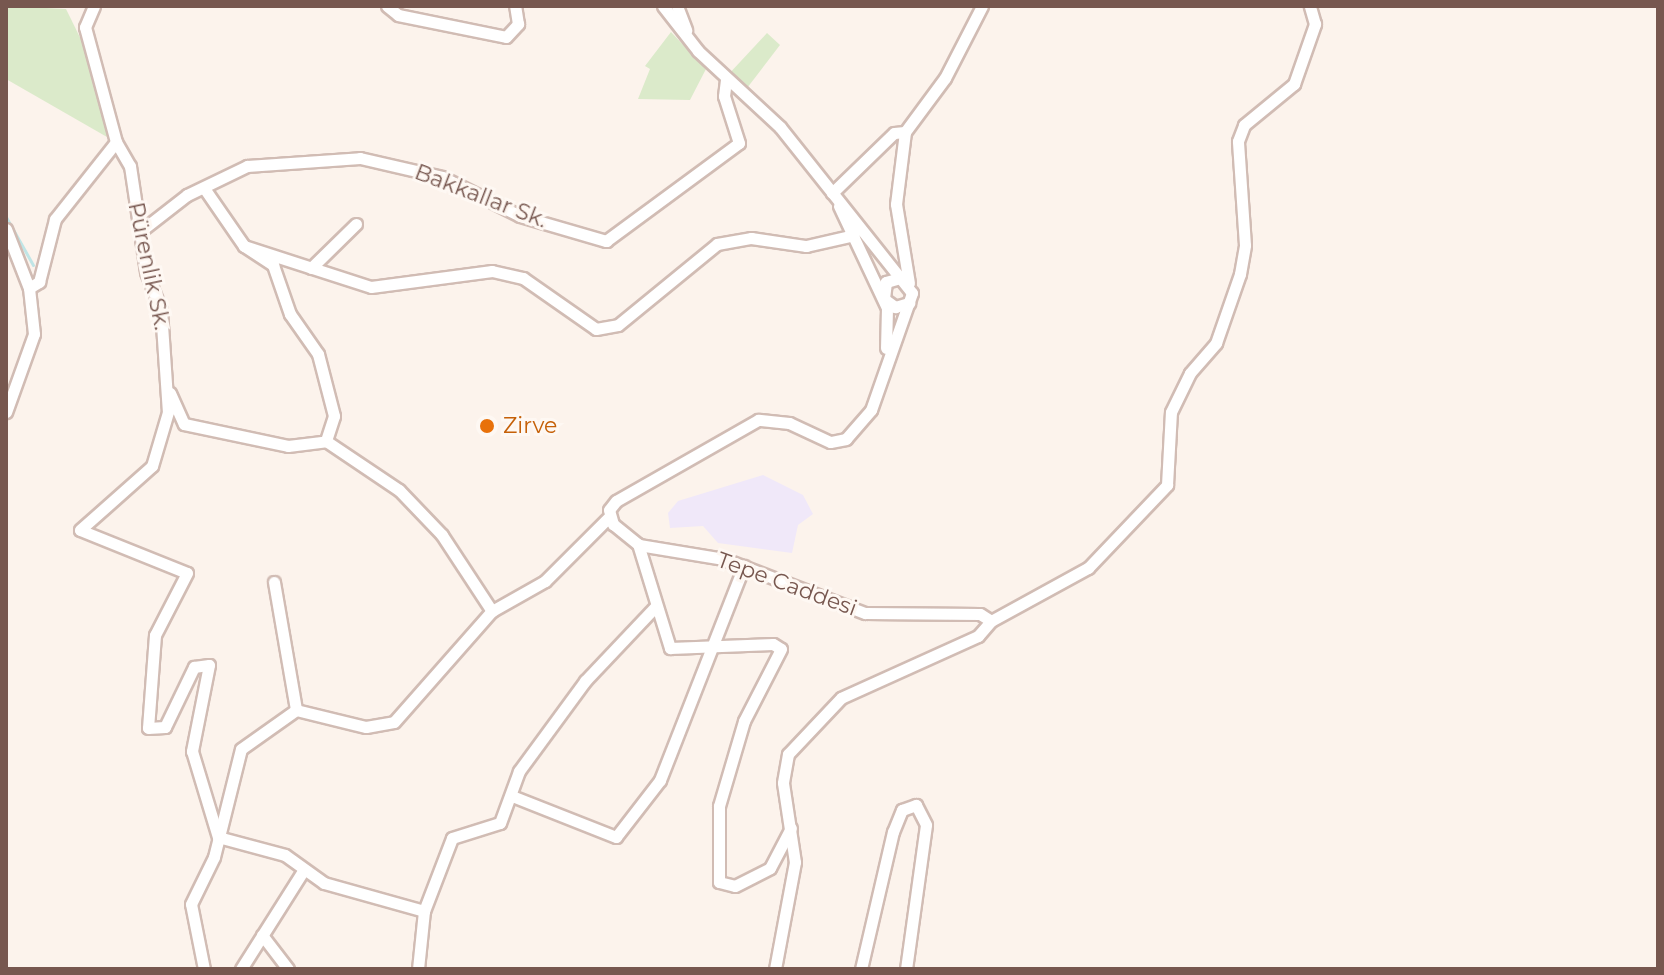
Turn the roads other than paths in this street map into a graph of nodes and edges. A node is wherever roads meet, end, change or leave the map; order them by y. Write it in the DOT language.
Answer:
graph roads {
  1 [pos="94,6"];
  2 [pos="387,6"];
  3 [pos="515,6"];
  4 [pos="663,6"];
  5 [pos="982,6"];
  6 [pos="1310,6"];
  7 [pos="681,12"];
  8 [pos="726,79"];
  9 [pos="905,132"];
  10 [pos="116,142"];
  11 [pos="204,188"];
  12 [pos="832,193"];
  13 [pos="356,224"];
  14 [pos="6,229"];
  15 [pos="142,230"];
  16 [pos="854,235"];
  17 [pos="244,246"];
  18 [pos="311,268"];
  19 [pos="904,281"];
  20 [pos="29,288"];
  21 [pos="884,299"];
  22 [pos="909,303"];
  23 [pos="167,385"];
  24 [pos="6,412"];
  25 [pos="857,428"];
  26 [pos="326,441"];
  27 [pos="609,517"];
  28 [pos="638,544"];
  29 [pos="744,566"];
  30 [pos="274,582"];
  31 [pos="656,606"];
  32 [pos="492,611"];
  33 [pos="991,621"];
  34 [pos="713,648"];
  35 [pos="296,710"];
  36 [pos="512,796"];
  37 [pos="791,828"];
  38 [pos="218,837"];
  39 [pos="303,871"];
  40 [pos="424,911"];
  41 [pos="262,935"];
  42 [pos="204,969"];
  43 [pos="241,969"];
  44 [pos="288,969"];
  45 [pos="418,969"];
  46 [pos="775,969"];
  47 [pos="861,969"];
  48 [pos="906,969"];
  1 -- 10 [label="street, Pürenlik Sk."];
  2 -- 3 [label="street"];
  4 -- 7 [label="street"];
  5 -- 9 [label="street"];
  6 -- 33 [label="street"];
  7 -- 8 [label="street"];
  8 -- 11 [label="street, Bakkallar Sk."];
  8 -- 12 [label="street"];
  9 -- 12 [label="street"];
  9 -- 19 [label="street"];
  10 -- 15 [label="street, Pürenlik Sk."];
  10 -- 20 [label="street"];
  11 -- 15 [label="street, Bakkallar Sk."];
  11 -- 17 [label="street"];
  12 -- 16 [label="street"];
  12 -- 19 [label="street"];
  13 -- 18 [label="street"];
  14 -- 20 [label="street"];
  15 -- 23 [label="street, Pürenlik Sk."];
  16 -- 18 [label="street"];
  16 -- 21 [label="street"];
  17 -- 18 [label="street"];
  17 -- 26 [label="street"];
  19 -- 21 [label="street"];
  19 -- 22 [label="street"];
  20 -- 24 [label="street"];
  21 -- 22 [label="street"];
  21 -- 25 [label="street"];
  22 -- 25 [label="street"];
  23 -- 26 [label="street"];
  23 -- 38 [label="street, Pürenlik Sk."];
  25 -- 27 [label="street"];
  26 -- 32 [label="street"];
  27 -- 28 [label="street"];
  27 -- 32 [label="street"];
  28 -- 29 [label="street, Tepe Caddesi"];
  28 -- 31 [label="street"];
  29 -- 33 [label="street, Tepe Caddesi"];
  29 -- 34 [label="street"];
  30 -- 35 [label="street"];
  31 -- 34 [label="street"];
  31 -- 36 [label="street"];
  32 -- 35 [label="street"];
  33 -- 37 [label="street"];
  34 -- 36 [label="street"];
  34 -- 37 [label="street"];
  35 -- 38 [label="street"];
  36 -- 40 [label="street"];
  37 -- 46 [label="street"];
  38 -- 39 [label="street"];
  38 -- 42 [label="street"];
  39 -- 40 [label="street"];
  39 -- 41 [label="street"];
  40 -- 45 [label="street"];
  41 -- 43 [label="street"];
  41 -- 44 [label="street"];
  47 -- 48 [label="street"];
}
